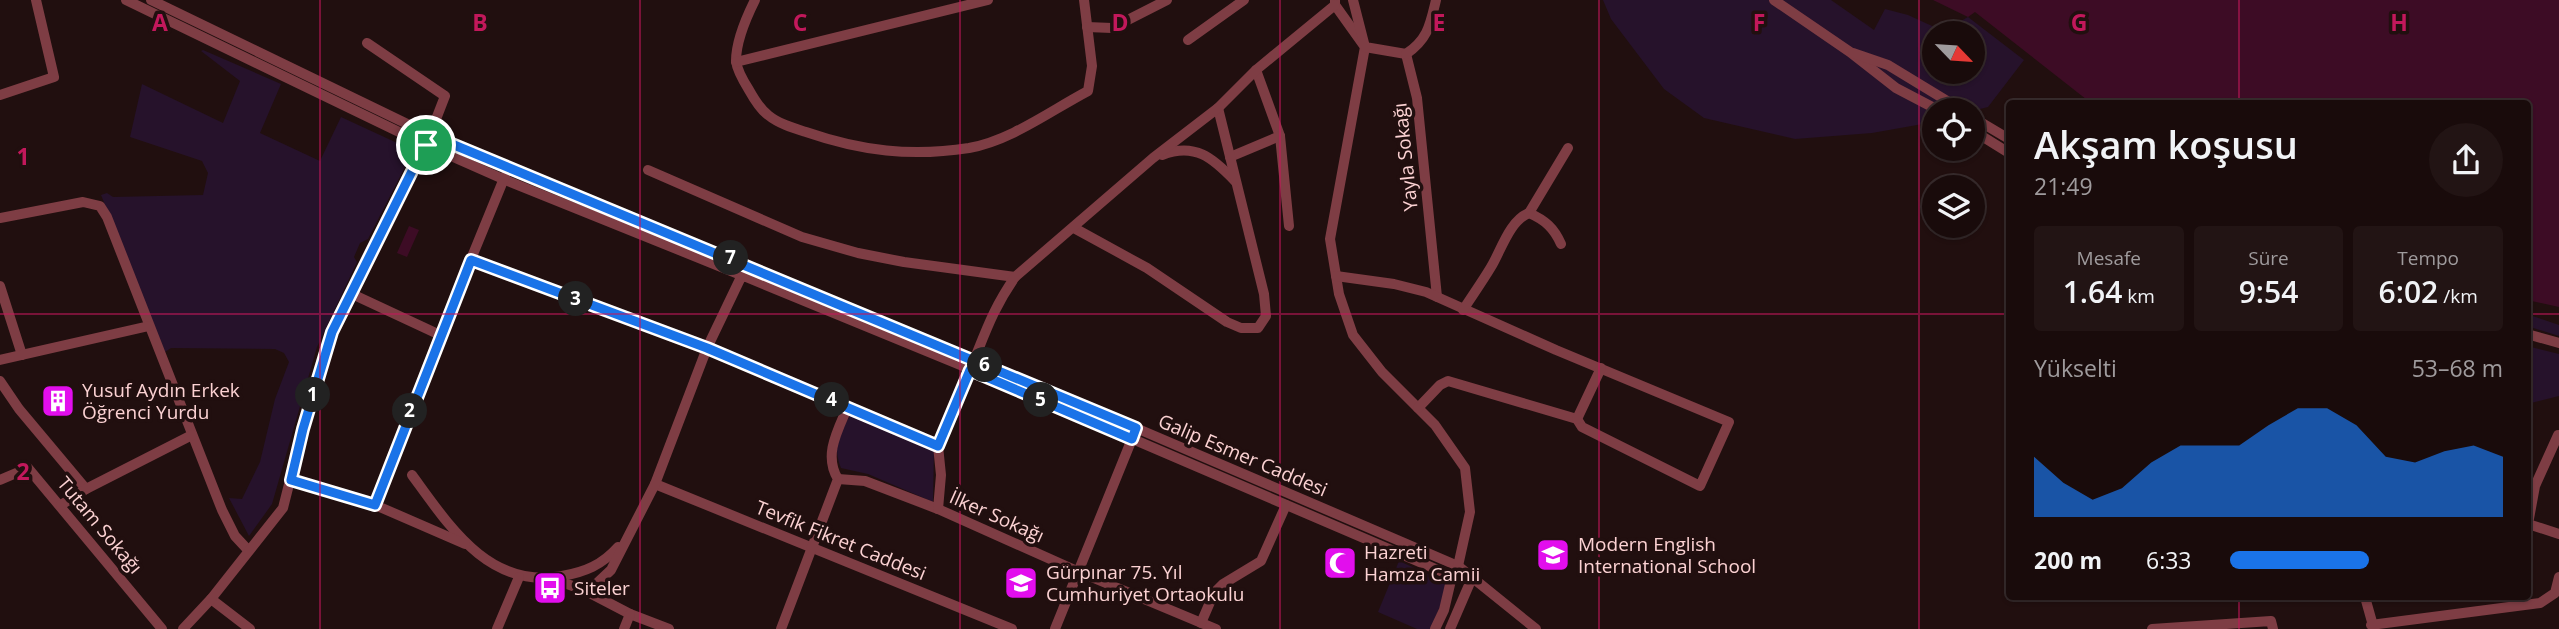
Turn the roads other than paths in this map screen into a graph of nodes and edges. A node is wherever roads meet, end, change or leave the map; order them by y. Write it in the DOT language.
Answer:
graph roads {
  1 [pos="36,0"];
  2 [pos="126,0"];
  3 [pos="151,0"];
  4 [pos="179,0"];
  5 [pos="755,0"];
  6 [pos="988,0"];
  7 [pos="1084,0"];
  8 [pos="1167,0"];
  9 [pos="1244,0"];
  10 [pos="1353,0"];
  11 [pos="1436,0"];
  12 [pos="1774,0"];
  13 [pos="1335,2"];
  14 [pos="169,16"];
  15 [pos="1087,27"];
  16 [pos="1188,40"];
  17 [pos="367,43"];
  18 [pos="1365,47"];
  19 [pos="1850,52"];
  20 [pos="1406,54"];
  21 [pos="736,62"];
  22 [pos="1256,70"];
  23 [pos="1909,78"];
  24 [pos="1896,88"];
  25 [pos="1907,94"];
  26 [pos="0,95"];
  27 [pos="1942,98"];
  28 [pos="1922,102"];
  29 [pos="1218,108"];
  30 [pos="1985,125"];
  31 [pos="1280,136"];
  32 [pos="2006,137"];
  33 [pos="1985,138"];
  34 [pos="428,140"];
  35 [pos="1568,148"];
  36 [pos="2006,151"];
  37 [pos="1230,157"];
  38 [pos="1153,158"];
  39 [pos="509,167"];
  40 [pos="648,170"];
  41 [pos="503,179"];
  42 [pos="1235,181"];
  43 [pos="1529,213"];
  44 [pos="0,219"];
  45 [pos="1289,226"];
  46 [pos="1074,228"];
  47 [pos="1561,244"];
  48 [pos="471,260"];
  49 [pos="744,271"];
  50 [pos="1336,276"];
  51 [pos="1015,277"];
  52 [pos="0,286"];
  53 [pos="352,294"];
  54 [pos="1437,298"];
  55 [pos="1463,310"];
  56 [pos="149,326"];
  57 [pos="440,335"];
  58 [pos="2531,335"];
  59 [pos="2531,342"];
  60 [pos="2559,343"];
  61 [pos="707,348"];
  62 [pos="2559,349"];
  63 [pos="22,355"];
  64 [pos="0,360"];
  65 [pos="972,365"];
  66 [pos="1601,368"];
  67 [pos="0,381"];
  68 [pos="848,406"];
  69 [pos="1418,408"];
  70 [pos="1577,419"];
  71 [pos="1134,433"];
  72 [pos="192,435"];
  73 [pos="2558,435"];
  74 [pos="938,446"];
  75 [pos="412,475"];
  76 [pos="838,479"];
  77 [pos="0,480"];
  78 [pos="291,480"];
  79 [pos="655,484"];
  80 [pos="2531,488"];
  81 [pos="86,489"];
  82 [pos="61,505"];
  83 [pos="375,505"];
  84 [pos="1286,505"];
  85 [pos="938,509"];
  86 [pos="2531,525"];
  87 [pos="631,532"];
  88 [pos="2559,534"];
  89 [pos="468,545"];
  90 [pos="813,546"];
  91 [pos="248,550"];
  92 [pos="1077,571"];
  93 [pos="1455,571"];
  94 [pos="519,577"];
  95 [pos="2559,577"];
  96 [pos="550,578"];
  97 [pos="1472,578"];
  98 [pos="584,590"];
  99 [pos="211,599"];
  100 [pos="2366,600"];
  101 [pos="630,614"];
  102 [pos="1201,623"];
  103 [pos="2372,627"];
  104 [pos="162,629"];
  105 [pos="183,629"];
  106 [pos="250,629"];
  107 [pos="497,629"];
  108 [pos="624,629"];
  109 [pos="669,629"];
  110 [pos="781,629"];
  111 [pos="1013,629"];
  112 [pos="1055,629"];
  113 [pos="1216,629"];
  114 [pos="1435,629"];
  115 [pos="1450,629"];
  116 [pos="1536,629"];
  117 [pos="2152,629"];
  118 [pos="2273,629"];
  1 -- 26 [label="street"];
  2 -- 14 [label="street"];
  3 -- 14 [label="street"];
  4 -- 14 [label="street"];
  5 -- 21 [label="street"];
  6 -- 21 [label="street"];
  7 -- 15 [label="street"];
  8 -- 15 [label="street"];
  9 -- 16 [label="street"];
  10 -- 18 [label="street"];
  11 -- 20 [label="street"];
  12 -- 19 [label="street"];
  13 -- 18 [label="street"];
  13 -- 22 [label="street"];
  14 -- 34 [label="street"];
  15 -- 21 [label="street"];
  17 -- 34 [label="street"];
  18 -- 20 [label="street"];
  18 -- 50 [label="street"];
  19 -- 23 [label="street"];
  19 -- 24 [label="street"];
  20 -- 54 [label="street, Yayla Sokağı"];
  22 -- 29 [label="street"];
  22 -- 31 [label="street"];
  23 -- 24 [label="street"];
  23 -- 25 [label="street"];
  23 -- 27 [label="street"];
  24 -- 25 [label="street"];
  25 -- 28 [label="street"];
  29 -- 37 [label="street"];
  29 -- 38 [label="street"];
  30 -- 32 [label="street"];
  31 -- 37 [label="street"];
  31 -- 45 [label="street"];
  33 -- 36 [label="street"];
  34 -- 39 [label="street"];
  34 -- 41 [label="street"];
  34 -- 53 [label="street"];
  35 -- 43 [label="street"];
  37 -- 42 [label="street"];
  38 -- 42 [label="street"];
  38 -- 46 [label="street"];
  39 -- 41 [label="street"];
  39 -- 49 [label="street"];
  40 -- 51 [label="street"];
  41 -- 48 [label="street"];
  41 -- 49 [label="street"];
  42 -- 46 [label="street"];
  43 -- 47 [label="street"];
  43 -- 55 [label="street"];
  44 -- 56 [label="street"];
  46 -- 51 [label="street"];
  48 -- 57 [label="street"];
  48 -- 61 [label="street"];
  49 -- 61 [label="street"];
  49 -- 65 [label="street"];
  50 -- 54 [label="street"];
  50 -- 69 [label="street"];
  51 -- 65 [label="street"];
  52 -- 63 [label="street"];
  53 -- 57 [label="street"];
  53 -- 78 [label="street"];
  54 -- 55 [label="street"];
  55 -- 66 [label="street"];
  56 -- 63 [label="street"];
  56 -- 72 [label="street"];
  57 -- 83 [label="street"];
  58 -- 60 [label="street"];
  59 -- 62 [label="street"];
  61 -- 68 [label="street"];
  61 -- 79 [label="street"];
  63 -- 64 [label="street"];
  65 -- 71 [label="street"];
  65 -- 74 [label="street"];
  66 -- 70 [label="street"];
  66 -- 70 [label="street"];
  67 -- 81 [label="street"];
  68 -- 74 [label="street"];
  68 -- 76 [label="street"];
  69 -- 70 [label="street"];
  69 -- 93 [label="street"];
  71 -- 84 [label="street"];
  71 -- 92 [label="street"];
  71 -- 93 [label="street, Galip Esmer Caddesi"];
  72 -- 81 [label="street"];
  72 -- 91 [label="street"];
  73 -- 80 [label="street"];
  74 -- 85 [label="street"];
  75 -- 89 [label="street"];
  76 -- 85 [label="street, İlker Sokağı"];
  76 -- 90 [label="street"];
  77 -- 82 [label="street, Tutam Sokağı"];
  78 -- 83 [label="street"];
  78 -- 91 [label="street"];
  79 -- 87 [label="street"];
  79 -- 90 [label="street, Tevfik Fikret Caddesi"];
  81 -- 82 [label="street"];
  82 -- 104 [label="street, Tutam Sokağı"];
  83 -- 89 [label="street"];
  84 -- 93 [label="street"];
  84 -- 102 [label="street"];
  85 -- 92 [label="street, İlker Sokağı"];
  86 -- 88 [label="street"];
  87 -- 96 [label="street"];
  87 -- 98 [label="street"];
  89 -- 94 [label="street"];
  90 -- 110 [label="street"];
  90 -- 111 [label="street, Tevfik Fikret Caddesi"];
  91 -- 99 [label="street"];
  92 -- 102 [label="street, İlker Sokağı"];
  92 -- 112 [label="street"];
  93 -- 97 [label="street"];
  93 -- 114 [label="street"];
  94 -- 96 [label="street"];
  94 -- 107 [label="street"];
  95 -- 103 [label="street"];
  96 -- 98 [label="street"];
  97 -- 115 [label="street"];
  97 -- 116 [label="street"];
  98 -- 101 [label="street"];
  99 -- 105 [label="street"];
  99 -- 106 [label="street"];
  100 -- 103 [label="street"];
  101 -- 108 [label="street"];
  101 -- 109 [label="street"];
  102 -- 113 [label="street, İlker Sokağı"];
  117 -- 118 [label="street"];
}
